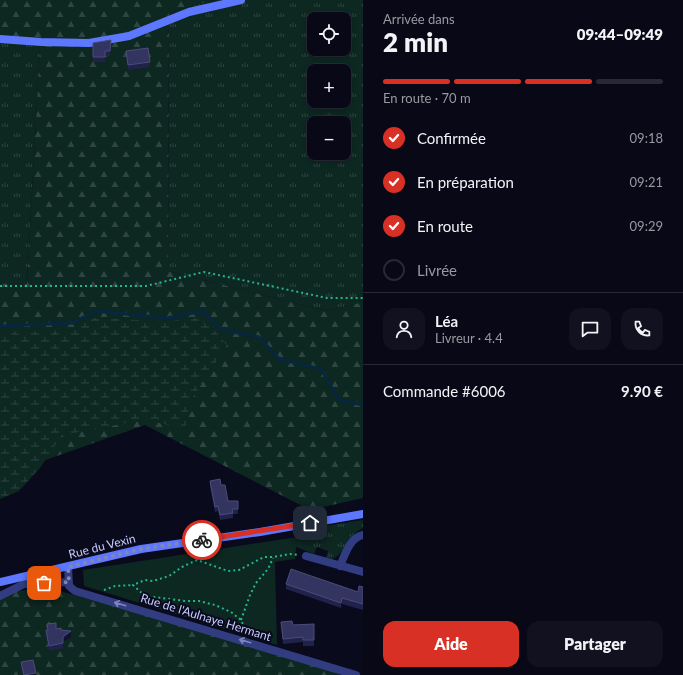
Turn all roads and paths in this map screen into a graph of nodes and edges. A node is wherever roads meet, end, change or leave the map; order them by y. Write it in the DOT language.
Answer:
graph roads {
  1 [pos="241,0"];
  2 [pos="0,39"];
  3 [pos="0,286"];
  4 [pos="363,298"];
  5 [pos="363,514"];
  6 [pos="363,535"];
  7 [pos="306,556"];
  8 [pos="273,557"];
  9 [pos="340,566"];
  10 [pos="68,567"];
  11 [pos="363,572"];
  12 [pos="13,579"];
  13 [pos="0,582"];
  14 [pos="69,582"];
  15 [pos="133,586"];
  16 [pos="12,589"];
  17 [pos="100,592"];
  18 [pos="0,596"];
  19 [pos="241,620"];
  20 [pos="252,643"];
  21 [pos="356,675"];
  1 -- 2 [label="main road"];
  3 -- 4 [label="path"];
  5 -- 10 [label="main road, Rue du Vexin"];
  6 -- 9 [label="street"];
  7 -- 8 [label="path"];
  7 -- 9 [label="street"];
  8 -- 15 [label="path"];
  8 -- 19 [label="path"];
  9 -- 11 [label="street"];
  10 -- 12 [label="main road, Rue du Vexin"];
  10 -- 14 [label="street"];
  12 -- 13 [label="main road, Rue du Vexin"];
  12 -- 16 [label="street"];
  14 -- 16 [label="street"];
  20 -- 14 [label="street, Rue de l'Aulnaye Hermant, one-way"];
  15 -- 17 [label="path"];
  15 -- 19 [label="path"];
  16 -- 18 [label="street"];
  19 -- 20 [label="path"];
  20 -- 21 [label="street, Rue de l'Aulnaye Hermant"];
}
